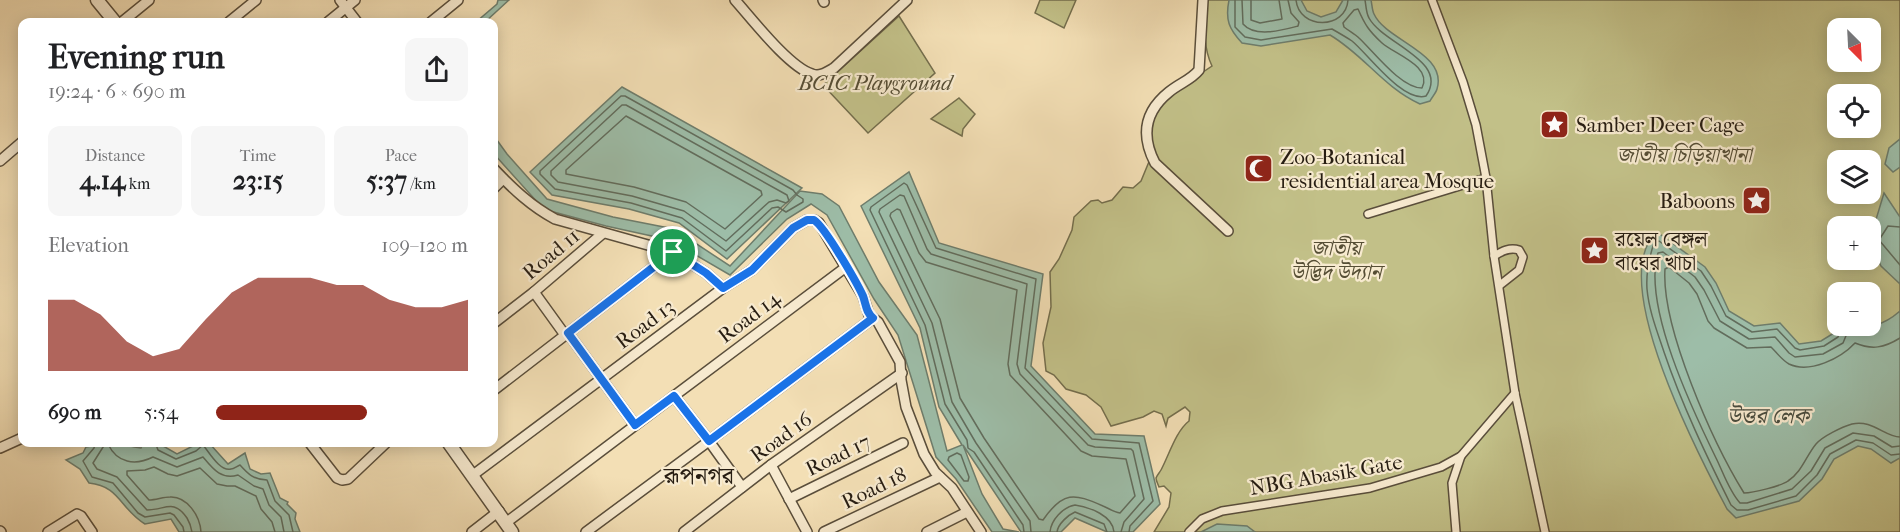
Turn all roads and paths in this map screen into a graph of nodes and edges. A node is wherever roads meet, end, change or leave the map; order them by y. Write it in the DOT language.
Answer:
graph roads {
  1 [pos="97,0"];
  2 [pos="149,0"];
  3 [pos="256,0"];
  4 [pos="355,0"];
  5 [pos="458,0"];
  6 [pos="735,0"];
  7 [pos="907,0"];
  8 [pos="1203,0"];
  9 [pos="1432,0"];
  10 [pos="343,4"];
  11 [pos="112,18"];
  12 [pos="127,18"];
  13 [pos="234,18"];
  14 [pos="331,18"];
  15 [pos="354,18"];
  16 [pos="436,18"];
  17 [pos="18,145"];
  18 [pos="0,161"];
  19 [pos="498,173"];
  20 [pos="1486,178"];
  21 [pos="503,179"];
  22 [pos="498,184"];
  23 [pos="1368,214"];
  24 [pos="1228,231"];
  25 [pos="602,234"];
  26 [pos="673,252"];
  27 [pos="1494,256"];
  28 [pos="846,267"];
  29 [pos="1500,285"];
  30 [pos="723,288"];
  31 [pos="534,292"];
  32 [pos="873,318"];
  33 [pos="498,320"];
  34 [pos="566,334"];
  35 [pos="902,373"];
  36 [pos="601,379"];
  37 [pos="498,387"];
  38 [pos="1515,393"];
  39 [pos="674,396"];
  40 [pos="635,425"];
  41 [pos="18,440"];
  42 [pos="709,441"];
  43 [pos="903,443"];
  44 [pos="313,447"];
  45 [pos="382,447"];
  46 [pos="452,447"];
  47 [pos="0,448"];
  48 [pos="1461,456"];
  49 [pos="771,465"];
  50 [pos="473,475"];
  51 [pos="940,477"];
  52 [pos="742,487"];
  53 [pos="789,499"];
  54 [pos="499,511"];
  55 [pos="967,512"];
  56 [pos="509,527"];
  57 [pos="48,532"];
  58 [pos="92,532"];
  59 [pos="472,532"];
  60 [pos="586,532"];
  61 [pos="684,532"];
  62 [pos="807,532"];
  63 [pos="824,532"];
  64 [pos="927,532"];
  65 [pos="981,532"];
  66 [pos="1189,532"];
  67 [pos="1456,532"];
  68 [pos="1545,532"];
  1 -- 11 [label="street"];
  2 -- 12 [label="street"];
  3 -- 13 [label="street"];
  4 -- 10 [label="street"];
  5 -- 16 [label="street"];
  6 -- 7 [label="street"];
  8 -- 24 [label="street"];
  9 -- 20 [label="street"];
  10 -- 14 [label="street"];
  10 -- 15 [label="street"];
  17 -- 18 [label="street"];
  19 -- 21 [label="street"];
  20 -- 23 [label="street"];
  20 -- 27 [label="street"];
  21 -- 22 [label="street"];
  21 -- 25 [label="street"];
  25 -- 26 [label="street"];
  25 -- 31 [label="street, Road 11"];
  26 -- 30 [label="street"];
  26 -- 34 [label="street"];
  27 -- 29 [label="street"];
  27 -- 29 [label="street"];
  28 -- 30 [label="street, Road 13"];
  28 -- 32 [label="street"];
  28 -- 39 [label="street, Road 14"];
  29 -- 38 [label="street"];
  30 -- 36 [label="street, Road 13"];
  31 -- 33 [label="street, Road 11"];
  31 -- 34 [label="street"];
  32 -- 35 [label="street"];
  32 -- 42 [label="street"];
  34 -- 36 [label="street"];
  34 -- 37 [label="street"];
  35 -- 49 [label="street, Road 16"];
  35 -- 51 [label="street"];
  36 -- 40 [label="street"];
  36 -- 50 [label="street, Road 13"];
  38 -- 48 [label="street, NBG Abasik Gate"];
  38 -- 68 [label="street"];
  39 -- 40 [label="street, Road 14"];
  39 -- 42 [label="street"];
  40 -- 56 [label="street"];
  41 -- 47 [label="street"];
  42 -- 52 [label="street"];
  42 -- 60 [label="street"];
  43 -- 53 [label="street, Road 17"];
  44 -- 45 [label="street"];
  46 -- 50 [label="street"];
  48 -- 66 [label="street, NBG Abasik Gate"];
  48 -- 67 [label="street"];
  49 -- 52 [label="street, Road 16"];
  49 -- 53 [label="street"];
  50 -- 54 [label="street"];
  51 -- 55 [label="street"];
  51 -- 63 [label="street, Road 18"];
  52 -- 61 [label="street, Road 16"];
  53 -- 62 [label="street"];
  54 -- 56 [label="street"];
  54 -- 59 [label="street"];
  55 -- 64 [label="street"];
  55 -- 65 [label="street"];
  57 -- 58 [label="street"];
}
